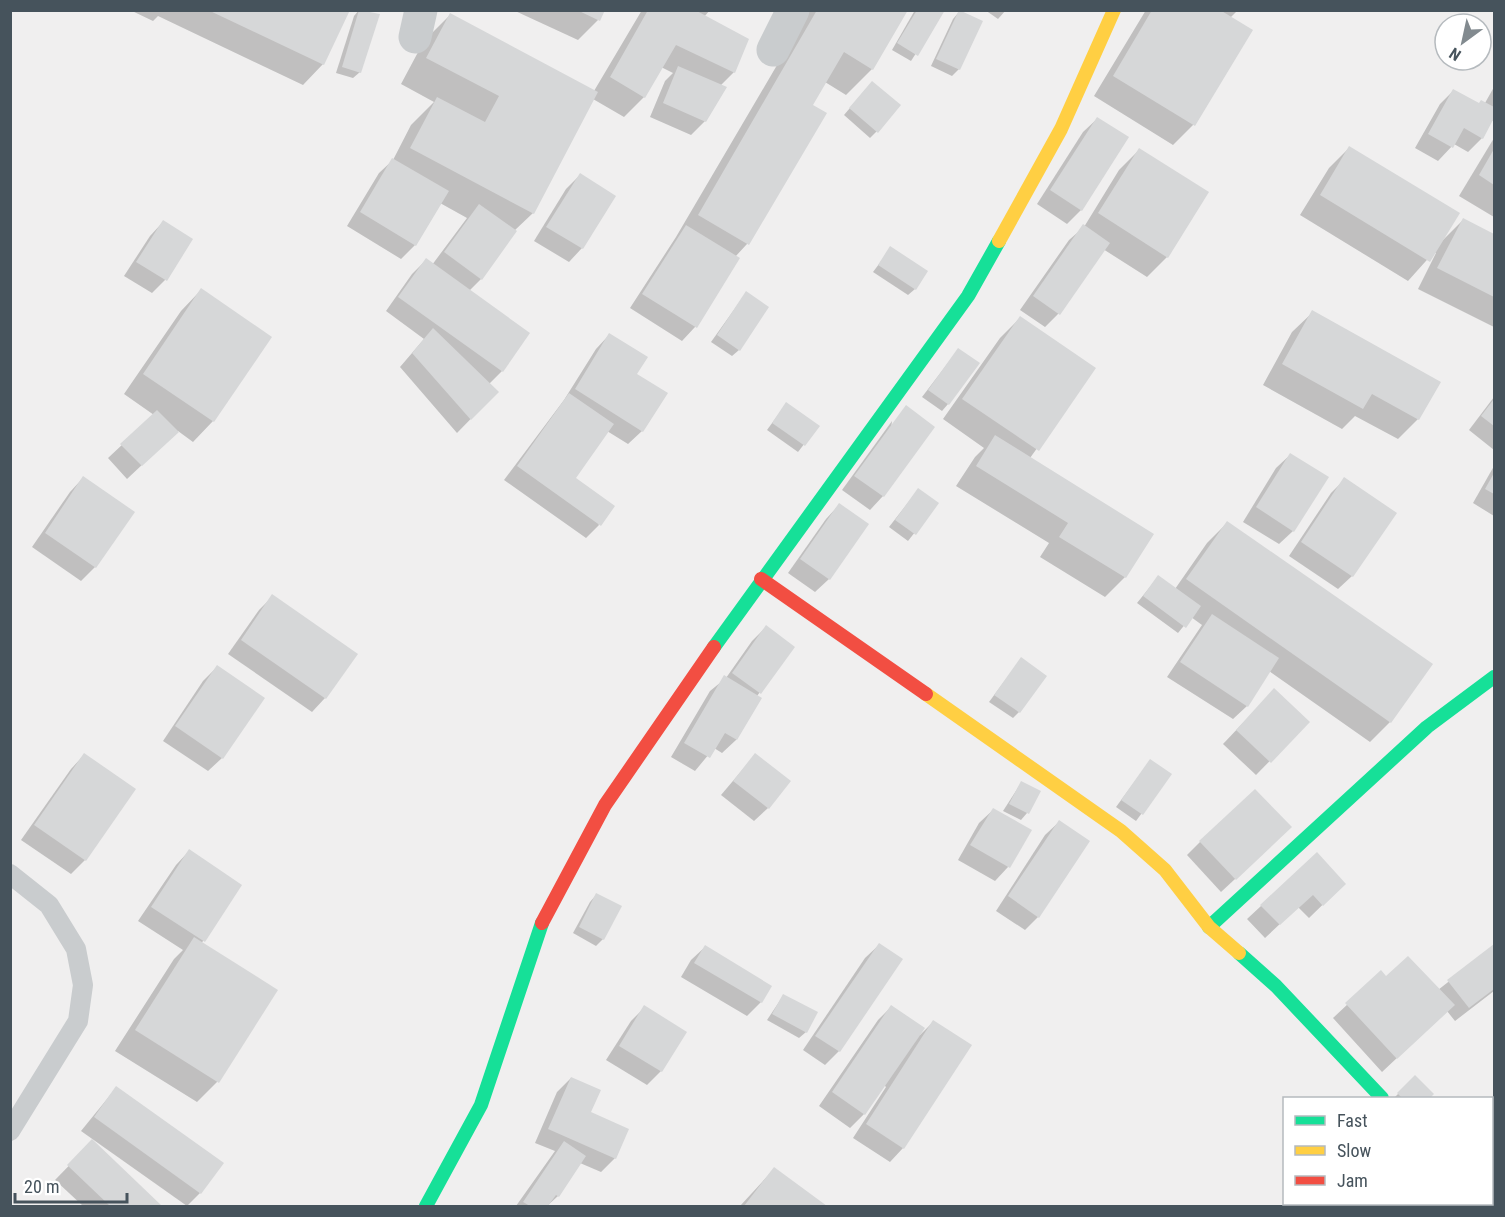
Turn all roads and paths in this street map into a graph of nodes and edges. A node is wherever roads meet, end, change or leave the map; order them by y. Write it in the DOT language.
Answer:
graph roads {
  1 [pos="793,10"];
  2 [pos="1114,10"];
  3 [pos="773,50"];
  4 [pos="761,579"];
  5 [pos="1494,677"];
  6 [pos="10,874"];
  7 [pos="1209,927"];
  8 [pos="1381,1097"];
  9 [pos="10,1131"];
  10 [pos="426,1206"];
  1 -- 3 [label="street"];
  2 -- 4 [label="street"];
  4 -- 7 [label="street"];
  4 -- 10 [label="street"];
  5 -- 7 [label="street"];
  6 -- 9 [label="lane"];
  7 -- 8 [label="street"];
}
